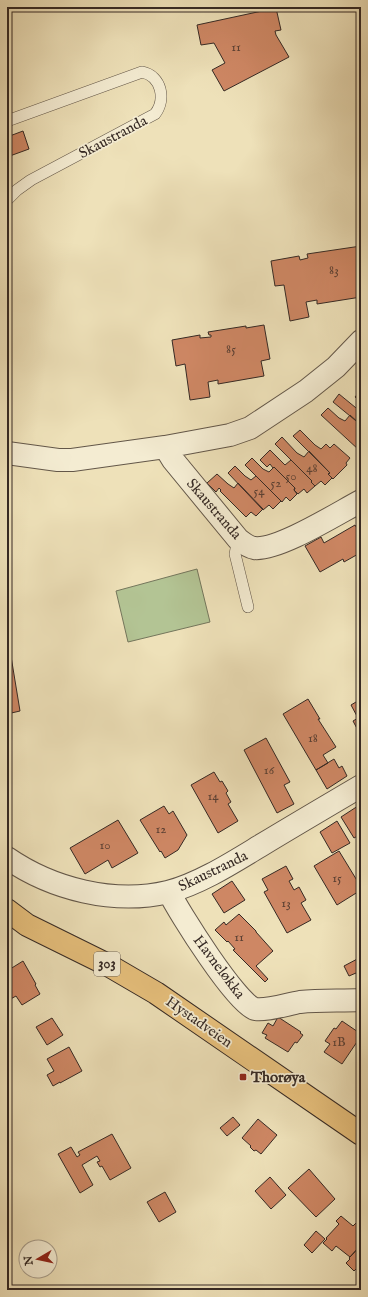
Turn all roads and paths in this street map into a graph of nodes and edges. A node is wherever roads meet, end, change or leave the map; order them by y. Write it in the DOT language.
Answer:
graph roads {
  1 [pos="7,121"];
  2 [pos="7,200"];
  3 [pos="361,341"];
  4 [pos="165,447"];
  5 [pos="7,453"];
  6 [pos="361,501"];
  7 [pos="238,539"];
  8 [pos="248,608"];
  9 [pos="361,786"];
  10 [pos="7,858"];
  11 [pos="169,892"];
  12 [pos="7,910"];
  13 [pos="17,924"];
  14 [pos="361,1000"];
  15 [pos="361,1134"];
  1 -- 2 [label="lane, Skaustranda"];
  3 -- 4 [label="street"];
  4 -- 5 [label="street"];
  4 -- 7 [label="street, Skaustranda"];
  6 -- 7 [label="street, Skaustranda"];
  7 -- 8 [label="lane"];
  9 -- 11 [label="street, Skaustranda"];
  10 -- 11 [label="street, Skaustranda"];
  11 -- 14 [label="street, Havneløkka"];
  12 -- 13 [label="main road, Hystadveien / 303"];
  13 -- 15 [label="main road, Hystadveien / 303"];
}
